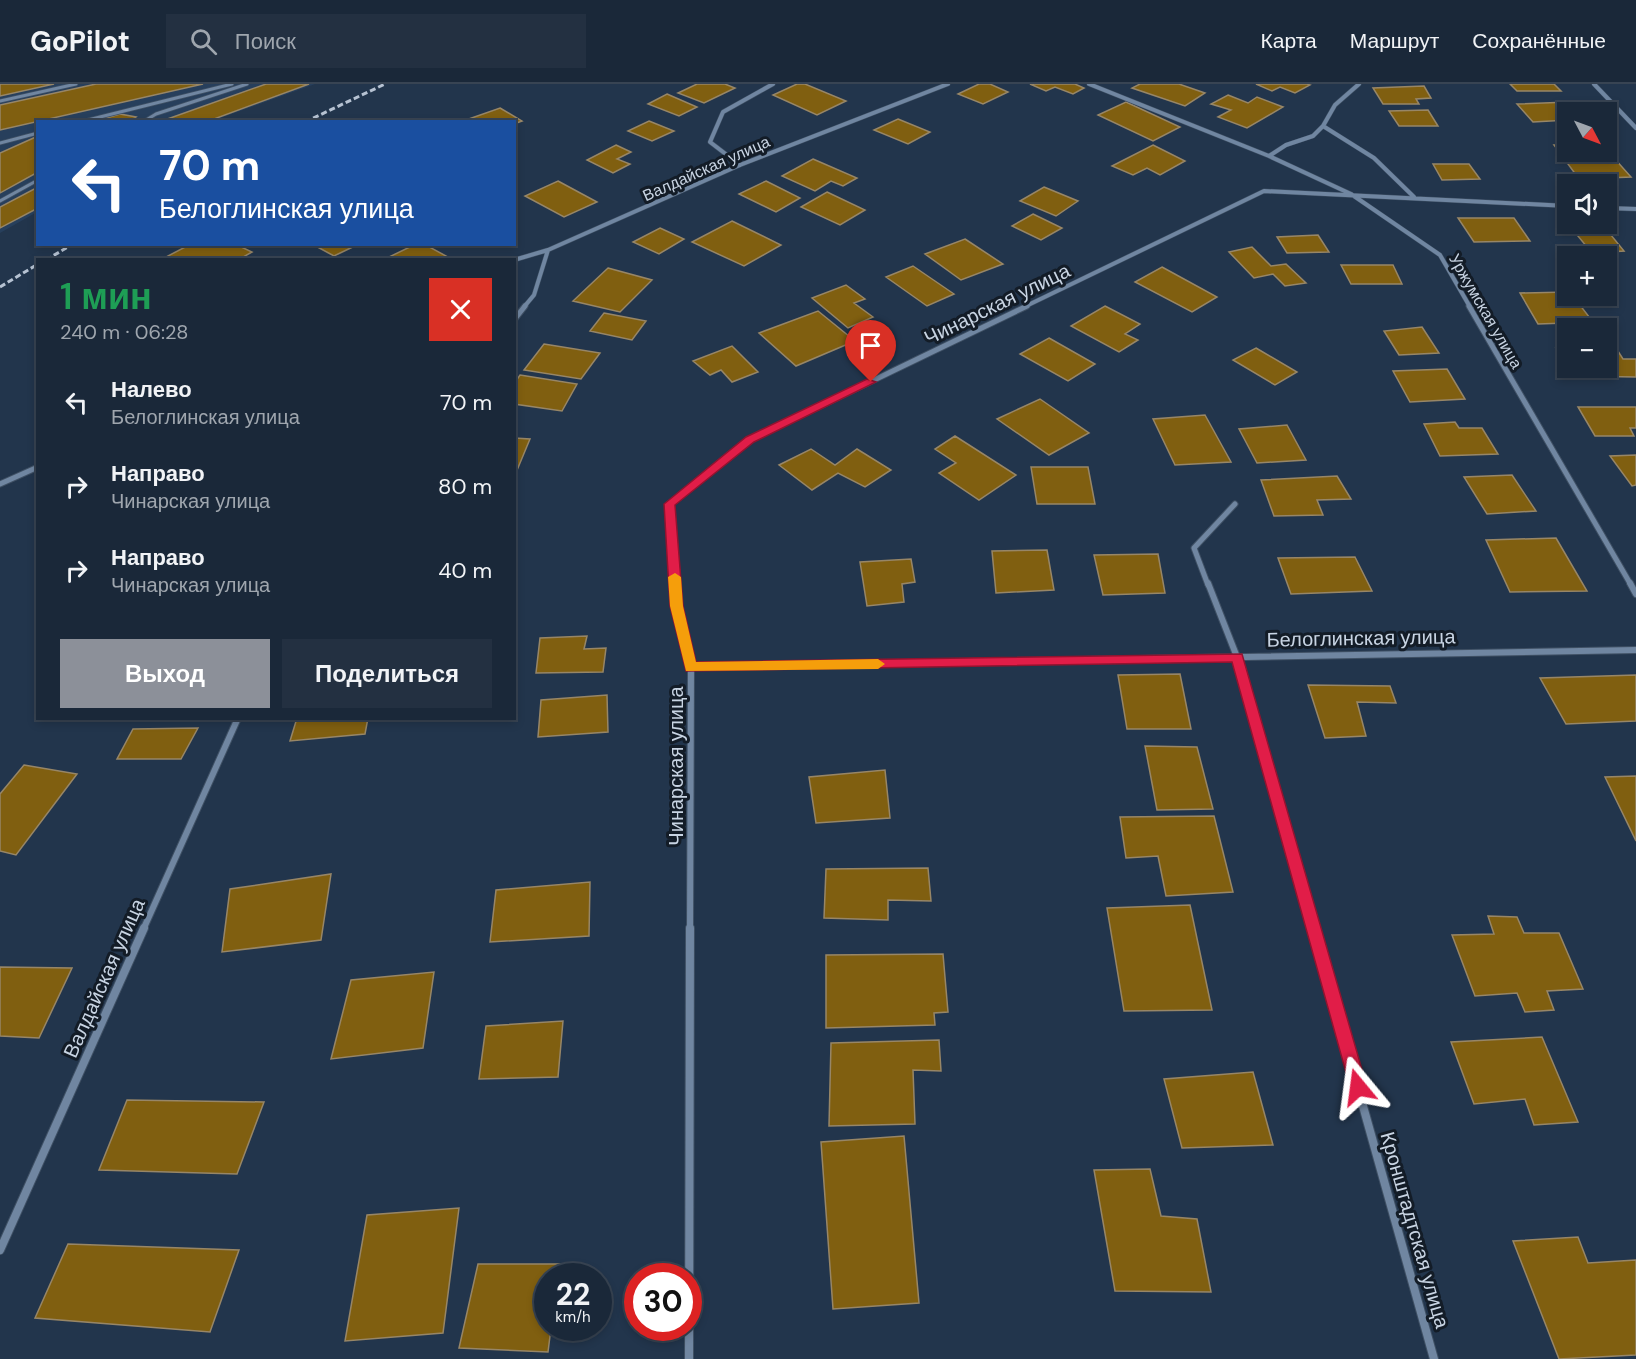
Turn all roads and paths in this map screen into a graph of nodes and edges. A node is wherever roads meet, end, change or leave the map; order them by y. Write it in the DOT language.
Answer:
graph roads {
  1 [pos="76,84"];
  2 [pos="232,84"];
  3 [pos="247,84"];
  4 [pos="773,84"];
  5 [pos="948,84"];
  6 [pos="1089,84"];
  7 [pos="1359,84"];
  8 [pos="1594,84"];
  9 [pos="0,100"];
  10 [pos="88,120"];
  11 [pos="146,120"];
  12 [pos="1323,126"];
  13 [pos="1636,128"];
  14 [pos="36,134"];
  15 [pos="0,143"];
  16 [pos="1269,156"];
  17 [pos="740,165"];
  18 [pos="36,181"];
  19 [pos="1351,194"];
  20 [pos="1414,197"];
  21 [pos="0,201"];
  22 [pos="1557,205"];
  23 [pos="1617,208"];
  24 [pos="1636,209"];
  25 [pos="548,250"];
  26 [pos="516,259"];
  27 [pos="516,317"];
  28 [pos="36,468"];
  29 [pos="0,484"];
  30 [pos="1234,504"];
  31 [pos="1636,594"];
  32 [pos="1636,650"];
  33 [pos="1237,657"];
  34 [pos="691,667"];
  35 [pos="237,720"];
  36 [pos="0,1250"];
  37 [pos="689,1359"];
  38 [pos="1434,1359"];
  1 -- 9 [label="lane"];
  2 -- 10 [label="lane"];
  3 -- 11 [label="lane"];
  4 -- 17 [label="street"];
  5 -- 17 [label="street, Валдайская улица"];
  6 -- 16 [label="street, Уржумская улица"];
  7 -- 12 [label="street"];
  8 -- 13 [label="street"];
  12 -- 16 [label="street"];
  12 -- 20 [label="street"];
  14 -- 15 [label="lane"];
  16 -- 19 [label="street, Уржумская улица"];
  17 -- 25 [label="street, Валдайская улица"];
  18 -- 21 [label="lane"];
  19 -- 20 [label="street, Чинарская улица"];
  19 -- 31 [label="street, Уржумская улица"];
  19 -- 34 [label="street, Чинарская улица"];
  20 -- 22 [label="street, Чинарская улица"];
  23 -- 24 [label="street"];
  25 -- 26 [label="street, Валдайская улица"];
  25 -- 27 [label="street"];
  28 -- 29 [label="street"];
  30 -- 33 [label="street, Кронштадтская улица"];
  32 -- 33 [label="street, Белоглинская улица"];
  33 -- 34 [label="street, Белоглинская улица"];
  33 -- 38 [label="street, Кронштадтская улица"];
  34 -- 37 [label="street, Чинарская улица"];
  35 -- 36 [label="street, Валдайская улица"];
}
